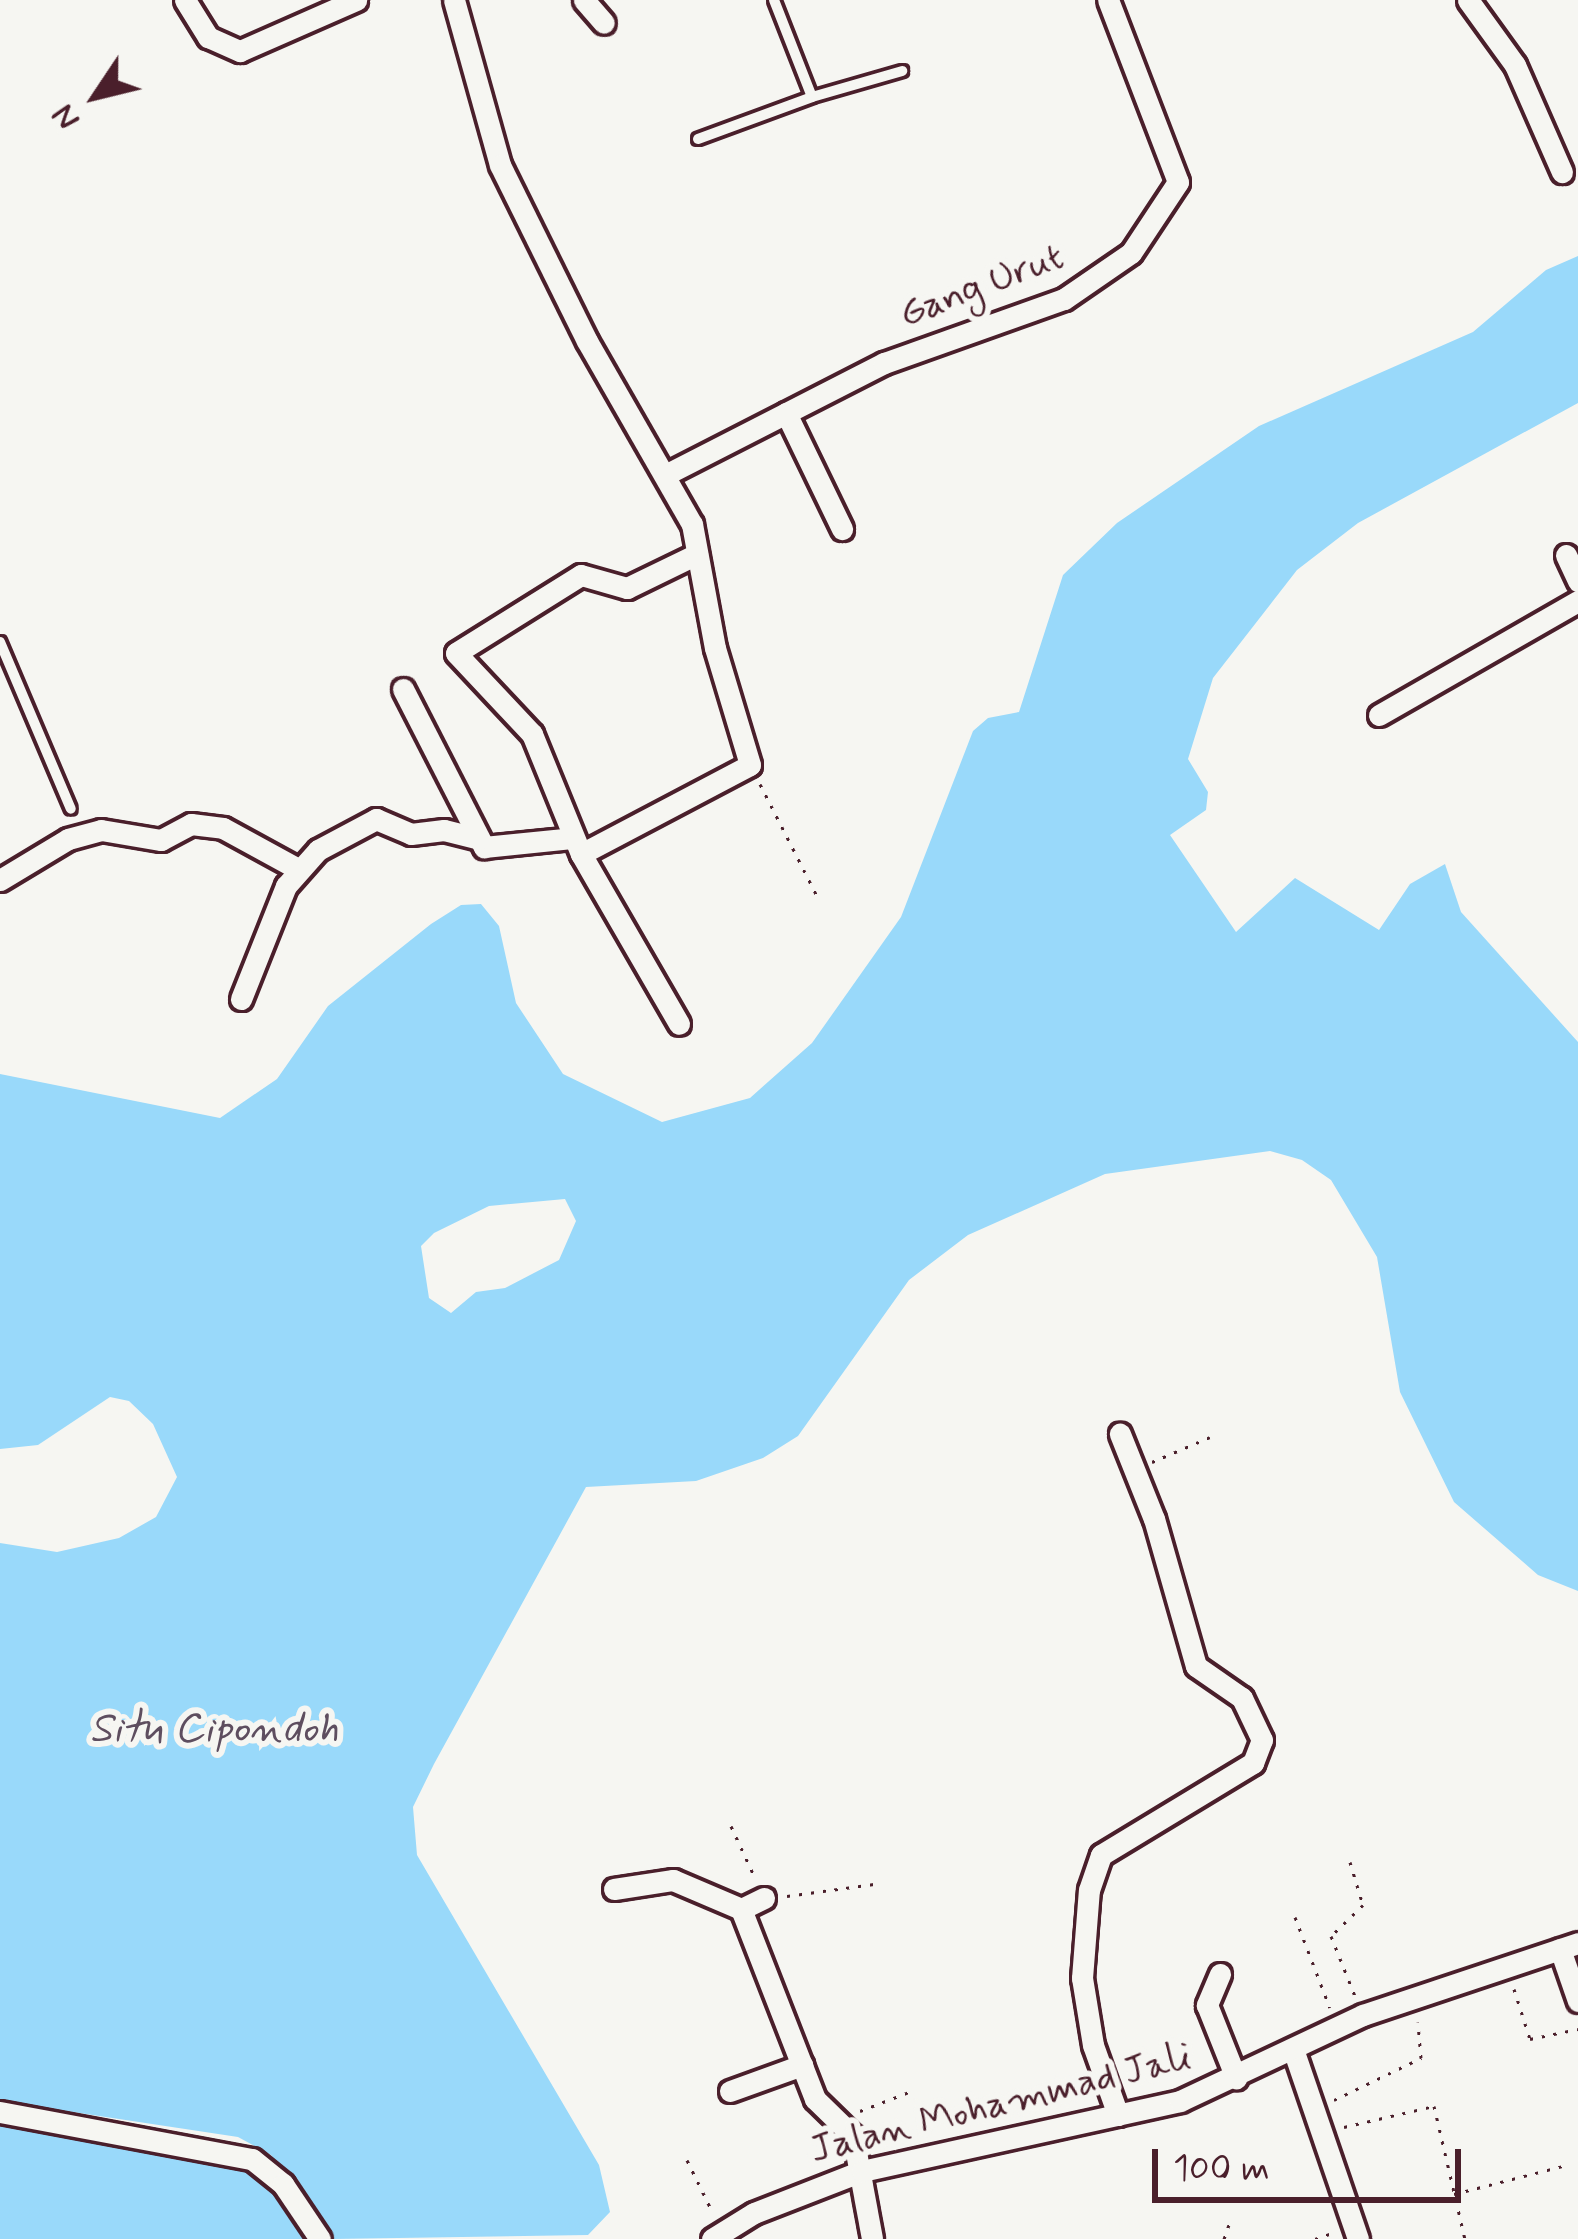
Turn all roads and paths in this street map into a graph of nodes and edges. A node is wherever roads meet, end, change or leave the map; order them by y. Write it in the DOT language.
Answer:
graph roads {
  1 [pos="185,0"];
  2 [pos="356,0"];
  3 [pos="454,0"];
  4 [pos="584,0"];
  5 [pos="774,0"];
  6 [pos="1108,0"];
  7 [pos="1468,0"];
  8 [pos="604,23"];
  9 [pos="902,71"];
  10 [pos="812,97"];
  11 [pos="698,139"];
  12 [pos="1562,172"];
  13 [pos="786,412"];
  14 [pos="667,474"];
  15 [pos="842,529"];
  16 [pos="698,554"];
  17 [pos="1567,555"];
  18 [pos="1578,581"];
  19 [pos="1578,601"];
  20 [pos="0,642"];
  21 [pos="403,689"];
  22 [pos="1378,716"];
  23 [pos="750,765"];
  24 [pos="71,809"];
  25 [pos="479,839"];
  26 [pos="576,846"];
  27 [pos="298,869"];
  28 [pos="0,880"];
  29 [pos="819,900"];
  30 [pos="241,999"];
  31 [pos="679,1024"];
  32 [pos="1120,1434"];
  33 [pos="1210,1437"];
  34 [pos="1133,1470"];
  35 [pos="731,1826"];
  36 [pos="1350,1862"];
  37 [pos="874,1884"];
  38 [pos="614,1889"];
  39 [pos="764,1898"];
  40 [pos="741,1909"];
  41 [pos="1295,1917"];
  42 [pos="1569,1946"];
  43 [pos="1507,1964"];
  44 [pos="1220,1974"];
  45 [pos="1411,1997"];
  46 [pos="1578,2002"];
  47 [pos="1363,2015"];
  48 [pos="1337,2026"];
  49 [pos="1578,2029"];
  50 [pos="1293,2049"];
  51 [pos="802,2065"];
  52 [pos="1236,2078"];
  53 [pos="730,2090"];
  54 [pos="909,2092"];
  55 [pos="1316,2108"];
  56 [pos="0,2112"];
  57 [pos="1118,2115"];
  58 [pos="842,2120"];
  59 [pos="1325,2133"];
  60 [pos="687,2160"];
  61 [pos="1567,2165"];
  62 [pos="862,2171"];
  63 [pos="1450,2195"];
  64 [pos="1230,2222"];
  65 [pos="717,2235"];
  66 [pos="320,2239"];
  67 [pos="872,2239"];
  68 [pos="1224,2239"];
  69 [pos="1358,2239"];
  70 [pos="1466,2239"];
  1 -- 2 [label="street"];
  3 -- 14 [label="street"];
  4 -- 8 [label="street"];
  5 -- 10 [label="lane"];
  6 -- 13 [label="street, Gang Urut"];
  7 -- 12 [label="street"];
  9 -- 10 [label="lane"];
  10 -- 11 [label="lane"];
  13 -- 14 [label="street, Gang Urut"];
  13 -- 15 [label="street"];
  14 -- 16 [label="street"];
  16 -- 23 [label="street"];
  16 -- 26 [label="street"];
  17 -- 18 [label="street"];
  19 -- 22 [label="street"];
  20 -- 24 [label="lane"];
  21 -- 25 [label="street"];
  23 -- 26 [label="street"];
  23 -- 29 [label="path"];
  25 -- 26 [label="street"];
  25 -- 27 [label="street"];
  26 -- 31 [label="street"];
  27 -- 28 [label="street"];
  27 -- 30 [label="street"];
  32 -- 34 [label="street"];
  33 -- 34 [label="path"];
  34 -- 57 [label="street"];
  35 -- 39 [label="path"];
  36 -- 47 [label="path"];
  37 -- 39 [label="path"];
  38 -- 40 [label="street"];
  39 -- 40 [label="street"];
  40 -- 51 [label="street"];
  41 -- 48 [label="path"];
  42 -- 43 [label="street, Jalan Mohammad Jali"];
  42 -- 46 [label="street"];
  43 -- 45 [label="street, Jalan Mohammad Jali"];
  43 -- 49 [label="path"];
  44 -- 52 [label="street"];
  45 -- 47 [label="street, Jalan Mohammad Jali"];
  45 -- 55 [label="path"];
  47 -- 48 [label="street, Jalan Mohammad Jali"];
  48 -- 50 [label="street, Jalan Mohammad Jali"];
  50 -- 52 [label="street, Jalan Mohammad Jali"];
  50 -- 55 [label="street"];
  51 -- 53 [label="street"];
  51 -- 58 [label="street"];
  52 -- 57 [label="street, Jalan Mohammad Jali"];
  54 -- 58 [label="path"];
  55 -- 59 [label="street"];
  56 -- 66 [label="street"];
  57 -- 62 [label="street, Jalan Mohammad Jali"];
  58 -- 62 [label="street"];
  59 -- 63 [label="path"];
  59 -- 69 [label="street"];
  60 -- 65 [label="path"];
  61 -- 63 [label="path"];
  62 -- 65 [label="street, Jalan Mohammad Jali"];
  62 -- 67 [label="street"];
  63 -- 70 [label="path"];
  64 -- 68 [label="path"];
}
